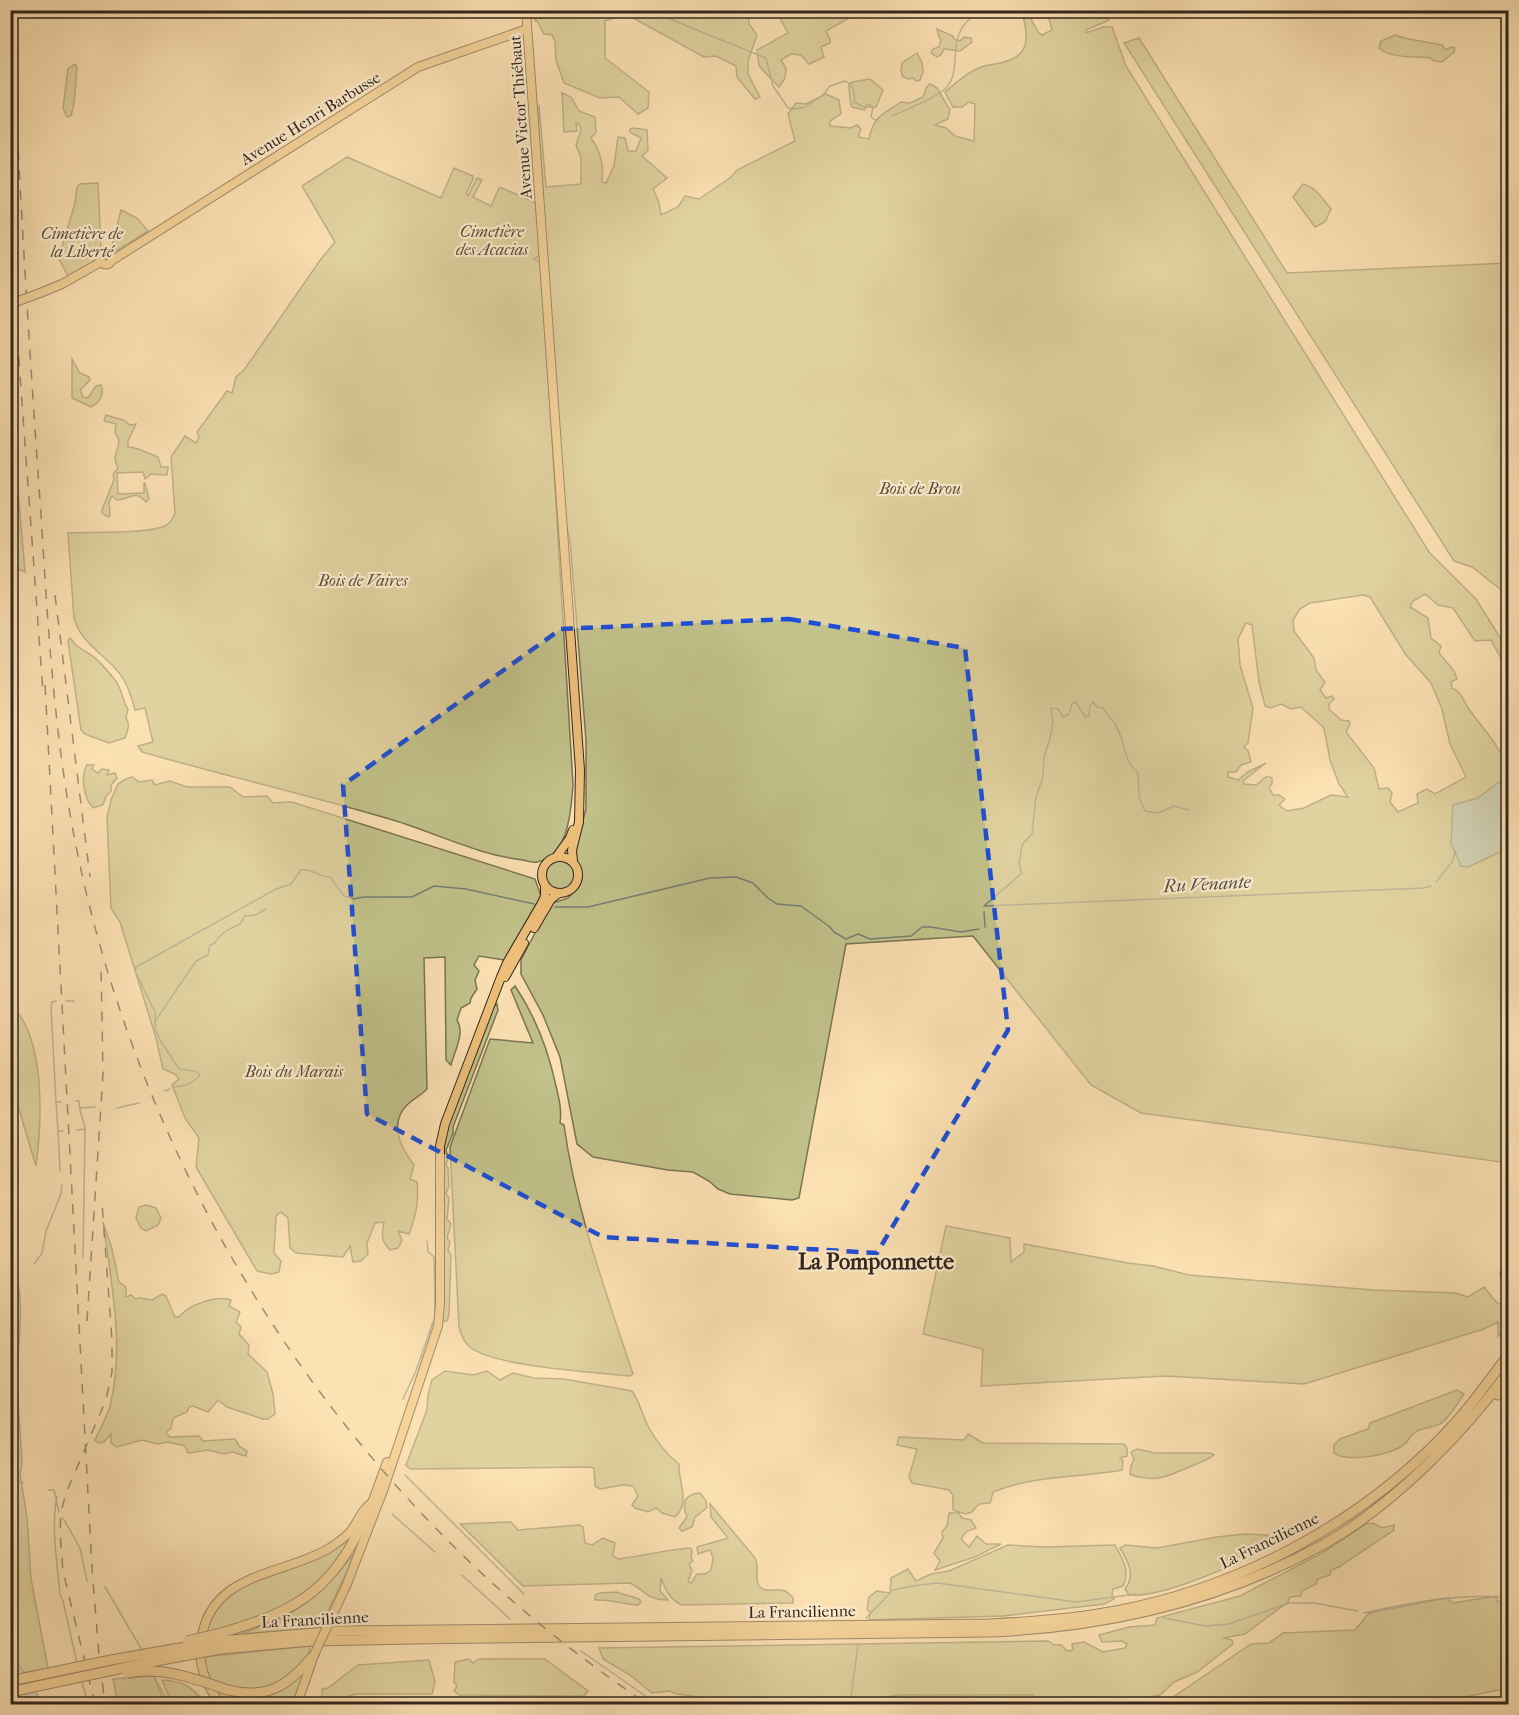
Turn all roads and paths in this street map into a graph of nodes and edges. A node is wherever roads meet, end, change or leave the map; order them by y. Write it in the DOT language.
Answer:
graph roads {
  1 [pos="526,10"];
  2 [pos="528,28"];
  3 [pos="10,304"];
  4 [pos="580,805"];
  5 [pos="557,856"];
  6 [pos="573,861"];
  7 [pos="545,886"];
  8 [pos="559,893"];
  9 [pos="494,996"];
  10 [pos="1509,1264"];
  11 [pos="1509,1288"];
  12 [pos="438,1320"];
  13 [pos="1509,1355"];
  14 [pos="1509,1372"];
  15 [pos="1509,1383"];
  16 [pos="1471,1418"];
  17 [pos="372,1503"];
  18 [pos="219,1642"];
  19 [pos="314,1655"];
  20 [pos="105,1673"];
  21 [pos="10,1681"];
  22 [pos="10,1692"];
  23 [pos="221,1704"];
  24 [pos="297,1704"];
  1 -- 2 [label="main road, Avenue Victor Thiébaut"];
  2 -- 3 [label="main road, Avenue Henri Barbusse, bridge"];
  2 -- 4 [label="main road, Avenue Victor Thiébaut"];
  4 -- 5 [label="main road"];
  4 -- 6 [label="main road"];
  5 -- 6 [label="main road"];
  5 -- 7 [label="main road"];
  6 -- 8 [label="main road"];
  7 -- 8 [label="main road"];
  7 -- 9 [label="main road"];
  8 -- 9 [label="main road"];
  9 -- 12 [label="main road"];
  10 -- 11 [label="highway"];
  12 -- 17 [label="main road"];
  12 -- 19 [label="main road, bridge"];
  13 -- 18 [label="highway, La Francilienne"];
  14 -- 16 [label="highway, La Francilienne"];
  15 -- 16 [label="highway"];
  16 -- 18 [label="highway, La Francilienne"];
  17 -- 18 [label="highway"];
  17 -- 23 [label="main road"];
  18 -- 20 [label="highway, La Francilienne, bridge"];
  18 -- 21 [label="highway, La Francilienne, bridge"];
  19 -- 20 [label="highway, bridge"];
  19 -- 24 [label="main road"];
  20 -- 22 [label="highway, La Francilienne, bridge"];
}
